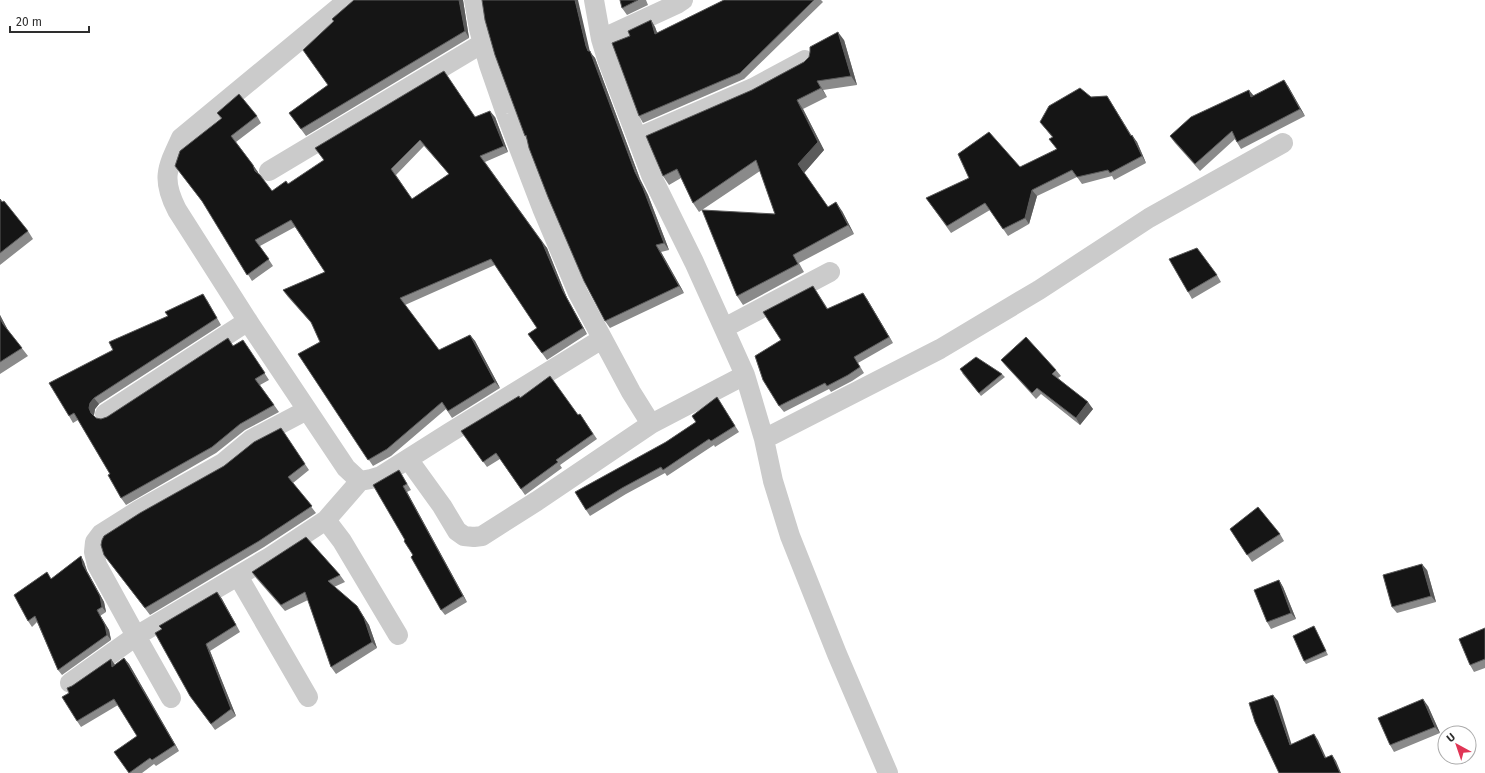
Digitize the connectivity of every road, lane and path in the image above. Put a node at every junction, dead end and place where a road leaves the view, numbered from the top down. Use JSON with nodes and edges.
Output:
{"nodes":[{"id":1,"x":348,"y":0,"type":"edge"},
{"id":2,"x":474,"y":0,"type":"edge"},
{"id":3,"x":594,"y":0,"type":"edge"},
{"id":4,"x":683,"y":0,"type":"edge"},
{"id":5,"x":601,"y":39,"type":"junction"},
{"id":6,"x":483,"y":43,"type":"junction"},
{"id":7,"x":805,"y":60,"type":"edge"},
{"id":8,"x":637,"y":138,"type":"junction"},
{"id":9,"x":1283,"y":143,"type":"dead end"},
{"id":10,"x":269,"y":171,"type":"dead end"},
{"id":11,"x":830,"y":272,"type":"dead end"},
{"id":12,"x":248,"y":321,"type":"junction"},
{"id":13,"x":724,"y":328,"type":"junction"},
{"id":14,"x":602,"y":339,"type":"junction"},
{"id":15,"x":745,"y":375,"type":"junction"},
{"id":16,"x":307,"y":410,"type":"junction"},
{"id":17,"x":105,"y":414,"type":"dead end"},
{"id":18,"x":651,"y":424,"type":"junction"},
{"id":19,"x":764,"y":439,"type":"junction"},
{"id":20,"x":408,"y":459,"type":"junction"},
{"id":21,"x":360,"y":481,"type":"junction"},
{"id":22,"x":326,"y":520,"type":"junction"},
{"id":23,"x":238,"y":576,"type":"junction"},
{"id":24,"x":398,"y":635,"type":"dead end"},
{"id":25,"x":136,"y":636,"type":"junction"},
{"id":26,"x":70,"y":683,"type":"dead end"},
{"id":27,"x":308,"y":697,"type":"dead end"},
{"id":28,"x":171,"y":698,"type":"dead end"},
{"id":29,"x":888,"y":773,"type":"edge"}],
"edges":[{"from":1,"to":12,"type":"street"},
{"from":2,"to":6,"type":"street"},
{"from":3,"to":5,"type":"street"},
{"from":4,"to":5,"type":"street"},
{"from":5,"to":8,"type":"street"},
{"from":6,"to":10,"type":"street"},
{"from":6,"to":14,"type":"street"},
{"from":7,"to":8,"type":"street"},
{"from":8,"to":13,"type":"street"},
{"from":9,"to":19,"type":"street"},
{"from":11,"to":13,"type":"street"},
{"from":12,"to":16,"type":"street"},
{"from":12,"to":17,"type":"street"},
{"from":13,"to":15,"type":"street"},
{"from":14,"to":18,"type":"street"},
{"from":14,"to":20,"type":"street"},
{"from":15,"to":18,"type":"street"},
{"from":15,"to":19,"type":"street"},
{"from":16,"to":21,"type":"street"},
{"from":16,"to":25,"type":"street"},
{"from":18,"to":20,"type":"street"},
{"from":19,"to":29,"type":"street"},
{"from":20,"to":21,"type":"street"},
{"from":21,"to":22,"type":"street"},
{"from":22,"to":23,"type":"street"},
{"from":22,"to":24,"type":"street"},
{"from":23,"to":25,"type":"street"},
{"from":23,"to":27,"type":"street"},
{"from":25,"to":26,"type":"street"},
{"from":25,"to":28,"type":"street"}]}
